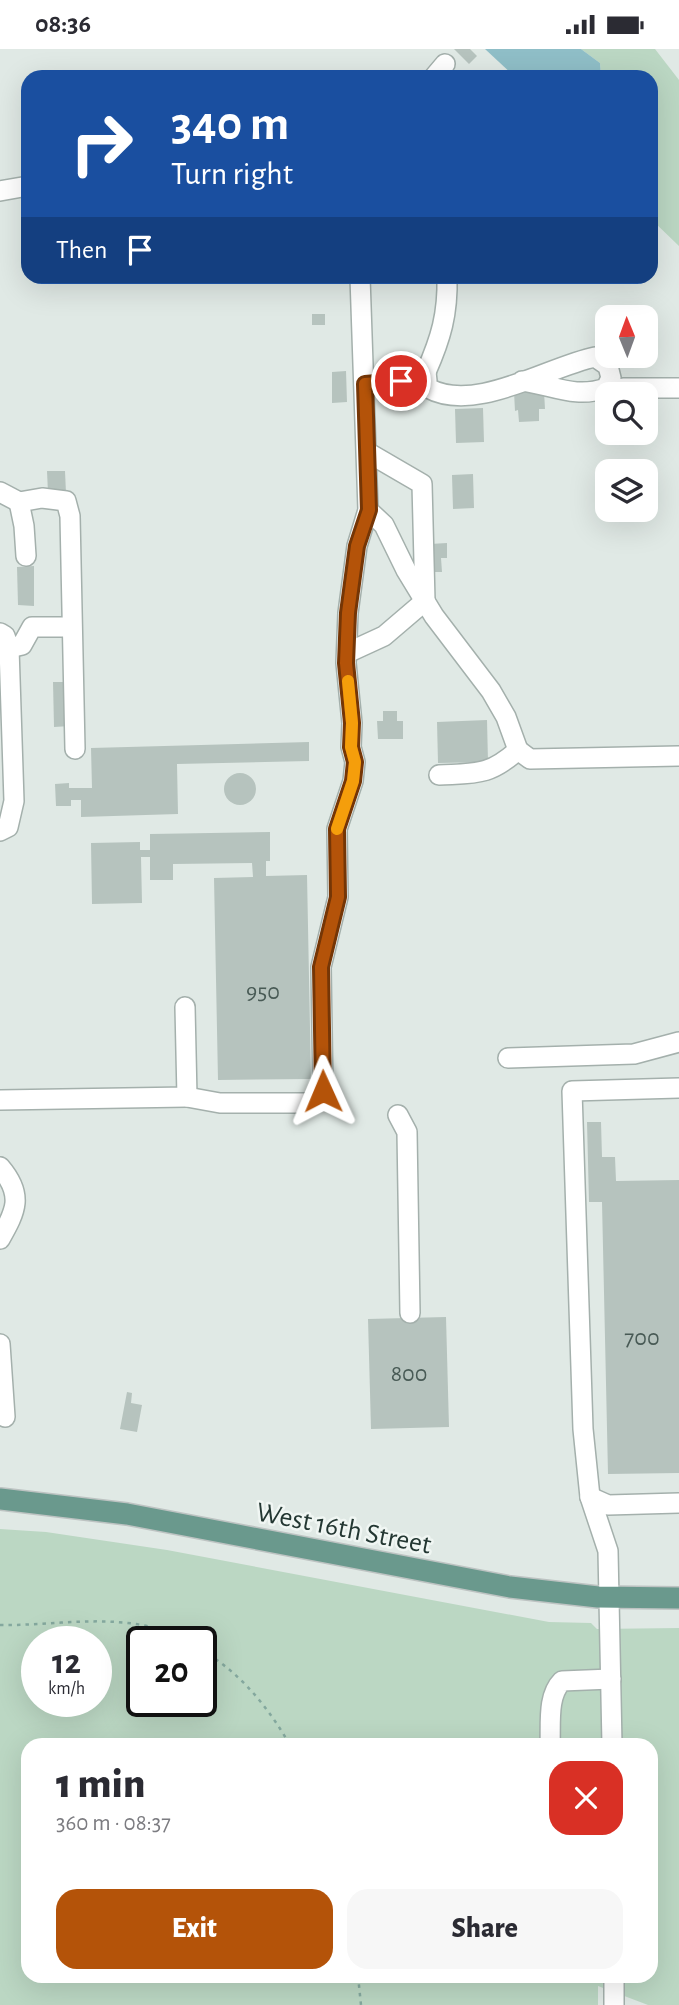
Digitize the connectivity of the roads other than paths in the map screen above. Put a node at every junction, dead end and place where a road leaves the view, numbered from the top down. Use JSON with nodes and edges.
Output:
{"nodes":[{"id":1,"x":21,"y":186,"type":"edge"},
{"id":2,"x":0,"y":191,"type":"edge"},
{"id":3,"x":360,"y":284,"type":"edge"},
{"id":4,"x":447,"y":284,"type":"edge"},
{"id":5,"x":425,"y":381,"type":"junction"},
{"id":6,"x":522,"y":381,"type":"junction"},
{"id":7,"x":612,"y":382,"type":"edge"},
{"id":8,"x":365,"y":384,"type":"junction"},
{"id":9,"x":658,"y":387,"type":"edge"},
{"id":10,"x":679,"y":388,"type":"edge"},
{"id":11,"x":595,"y":391,"type":"edge"},
{"id":12,"x":367,"y":452,"type":"junction"},
{"id":13,"x":0,"y":492,"type":"edge"},
{"id":14,"x":19,"y":502,"type":"junction"},
{"id":15,"x":369,"y":510,"type":"junction"},
{"id":16,"x":26,"y":556,"type":"dead end"},
{"id":17,"x":425,"y":601,"type":"junction"},
{"id":18,"x":71,"y":627,"type":"junction"},
{"id":19,"x":5,"y":641,"type":"edge"},
{"id":20,"x":347,"y":653,"type":"junction"},
{"id":21,"x":75,"y":750,"type":"dead end"},
{"id":22,"x":518,"y":750,"type":"junction"},
{"id":23,"x":679,"y":756,"type":"edge"},
{"id":24,"x":439,"y":775,"type":"dead end"},
{"id":25,"x":0,"y":831,"type":"edge"},
{"id":26,"x":185,"y":1007,"type":"dead end"},
{"id":27,"x":679,"y":1042,"type":"edge"},
{"id":28,"x":508,"y":1058,"type":"dead end"},
{"id":29,"x":679,"y":1088,"type":"edge"},
{"id":30,"x":187,"y":1097,"type":"junction"},
{"id":31,"x":0,"y":1100,"type":"edge"},
{"id":32,"x":398,"y":1115,"type":"dead end"},
{"id":33,"x":0,"y":1167,"type":"edge"},
{"id":34,"x":0,"y":1239,"type":"edge"},
{"id":35,"x":410,"y":1313,"type":"dead end"},
{"id":36,"x":0,"y":1344,"type":"edge"},
{"id":37,"x":5,"y":1417,"type":"dead end"},
{"id":38,"x":590,"y":1497,"type":"junction"},
{"id":39,"x":0,"y":1499,"type":"edge"},
{"id":40,"x":679,"y":1503,"type":"edge"},
{"id":41,"x":610,"y":1597,"type":"junction"},
{"id":42,"x":679,"y":1598,"type":"edge"},
{"id":43,"x":611,"y":1679,"type":"junction"},
{"id":44,"x":550,"y":1738,"type":"edge"},
{"id":45,"x":612,"y":1738,"type":"edge"},
{"id":46,"x":614,"y":1983,"type":"edge"},
{"id":47,"x":614,"y":2005,"type":"edge"}],
"edges":[{"from":1,"to":2,"type":"street"},
{"from":3,"to":8,"type":"street"},
{"from":4,"to":5,"type":"street"},
{"from":5,"to":6,"type":"street"},
{"from":5,"to":8,"type":"street"},
{"from":6,"to":7,"type":"street"},
{"from":6,"to":11,"type":"street"},
{"from":8,"to":12,"type":"street"},
{"from":9,"to":10,"type":"street"},
{"from":12,"to":15,"type":"street"},
{"from":12,"to":17,"type":"street"},
{"from":13,"to":14,"type":"street"},
{"from":14,"to":16,"type":"street"},
{"from":14,"to":18,"type":"street"},
{"from":15,"to":17,"type":"street"},
{"from":15,"to":20,"type":"street"},
{"from":17,"to":20,"type":"street"},
{"from":17,"to":22,"type":"street"},
{"from":18,"to":19,"type":"street"},
{"from":18,"to":21,"type":"street"},
{"from":19,"to":25,"type":"street"},
{"from":20,"to":30,"type":"street"},
{"from":22,"to":23,"type":"street"},
{"from":22,"to":24,"type":"street"},
{"from":26,"to":30,"type":"street"},
{"from":27,"to":28,"type":"street"},
{"from":29,"to":38,"type":"street"},
{"from":30,"to":31,"type":"street"},
{"from":32,"to":35,"type":"street"},
{"from":33,"to":34,"type":"street"},
{"from":36,"to":37,"type":"street"},
{"from":38,"to":40,"type":"street"},
{"from":38,"to":41,"type":"street"},
{"from":39,"to":41,"type":"main road","name":"West 16th Street"},
{"from":41,"to":42,"type":"main road","name":"West 16th Street"},
{"from":41,"to":43,"type":"street"},
{"from":43,"to":44,"type":"street"},
{"from":43,"to":45,"type":"street"},
{"from":46,"to":47,"type":"street"}]}
